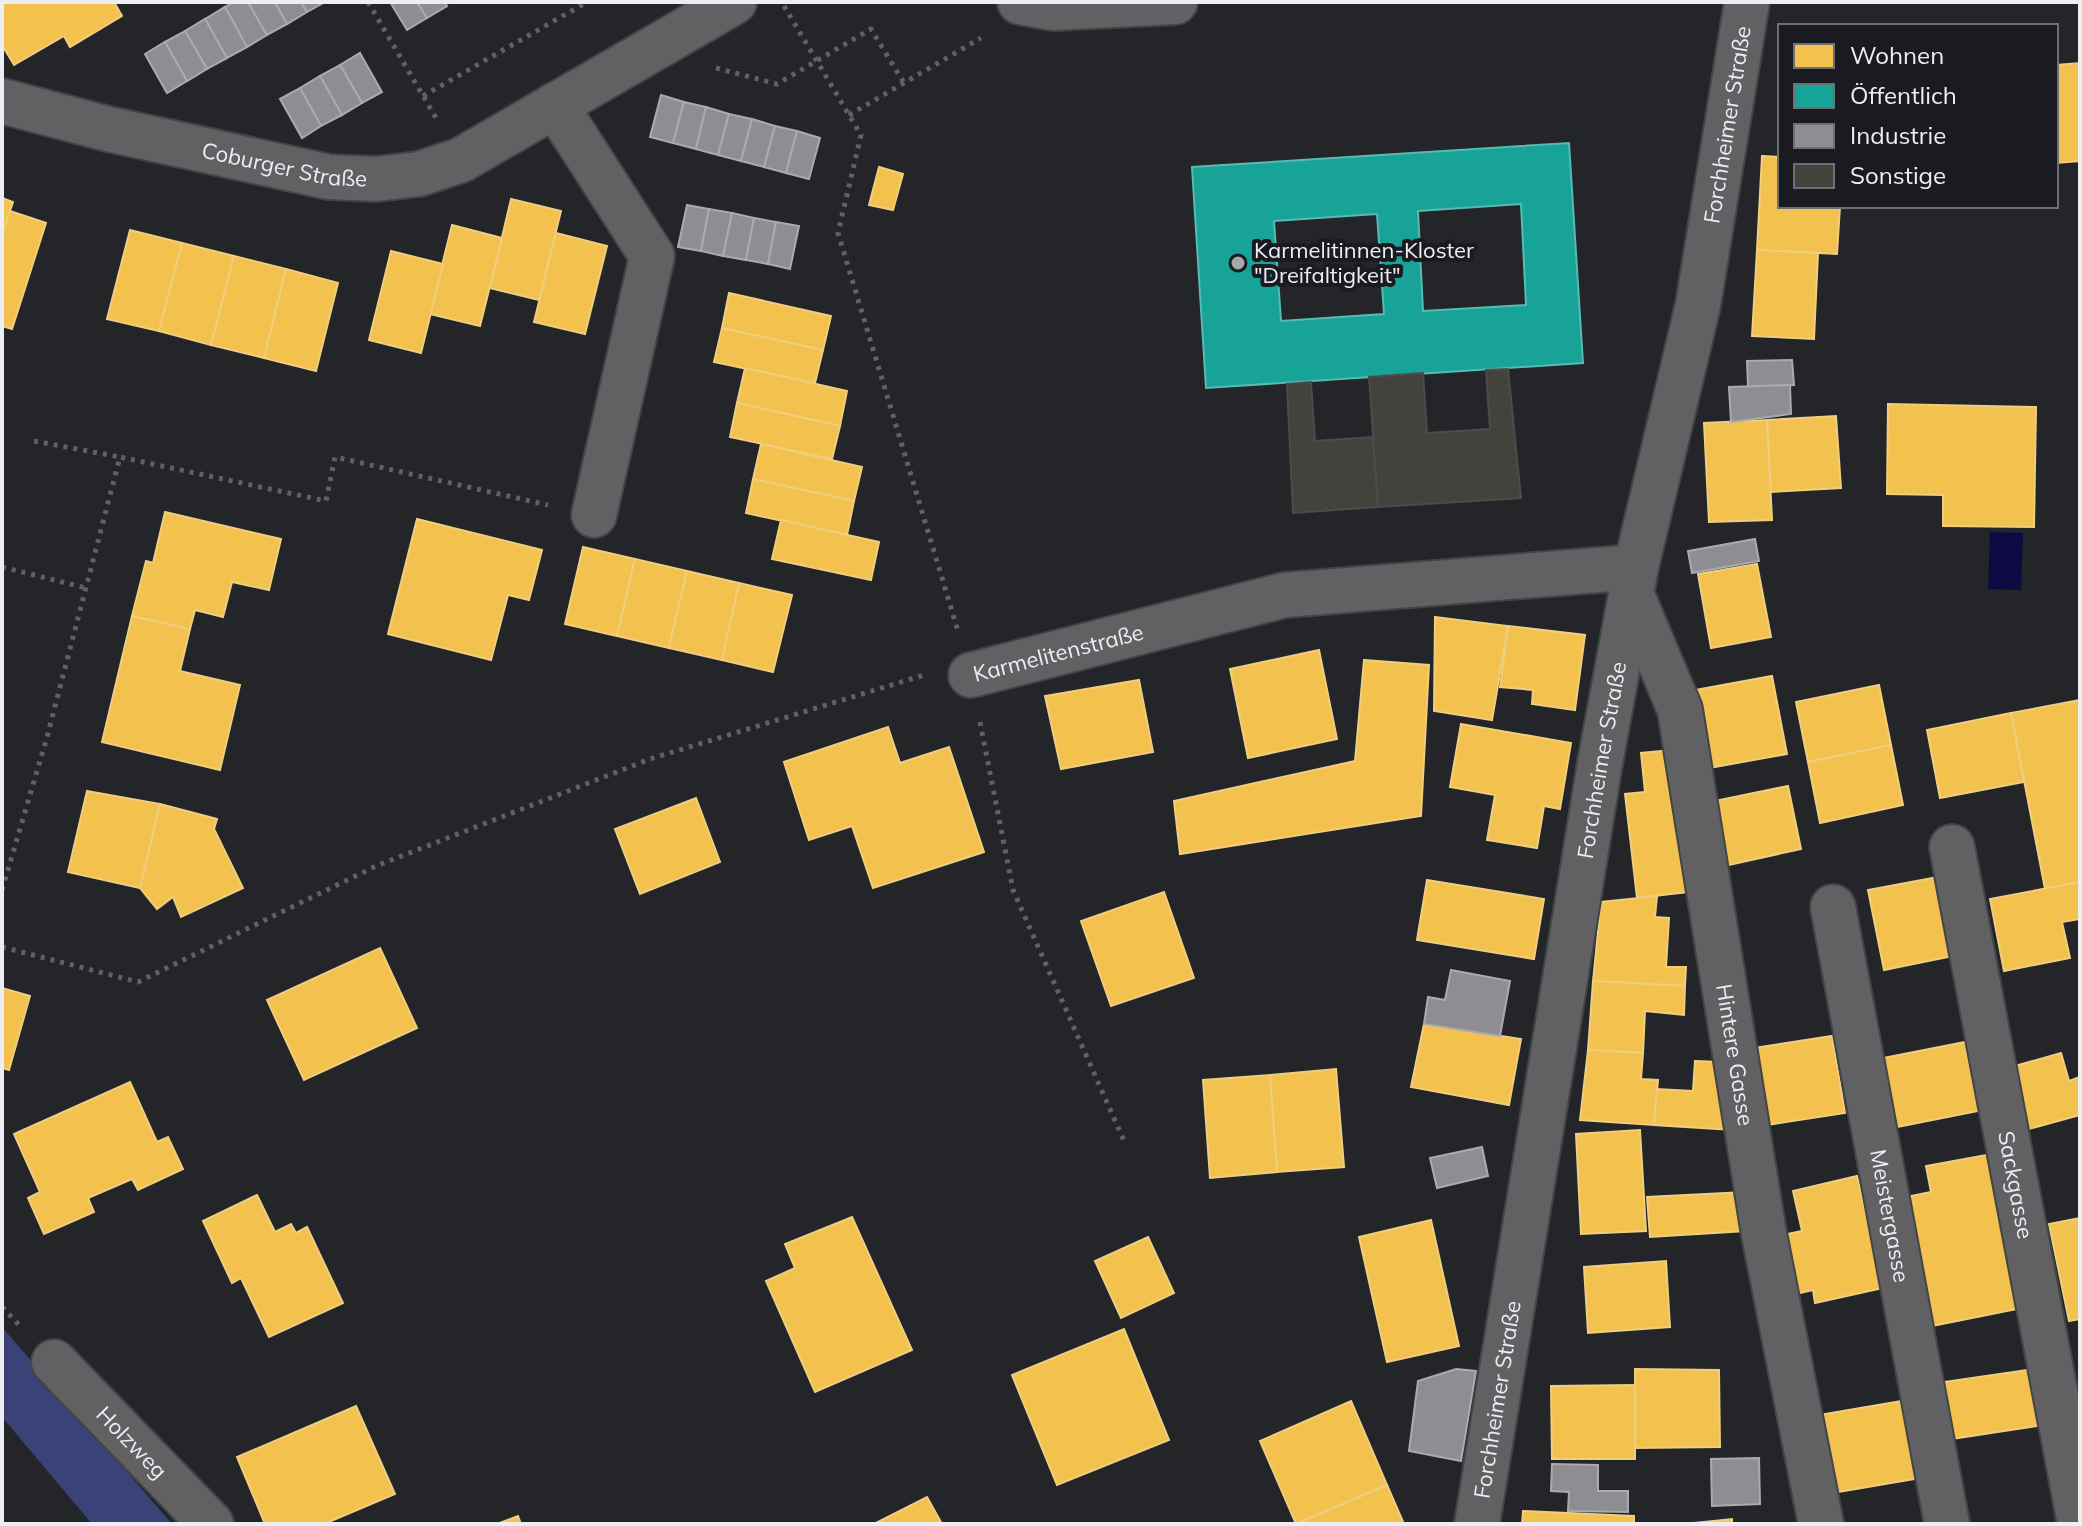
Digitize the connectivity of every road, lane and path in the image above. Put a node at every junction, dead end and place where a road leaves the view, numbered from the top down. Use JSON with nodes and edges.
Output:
{"nodes":[{"id":1,"x":368,"y":2,"type":"edge"},
{"id":2,"x":587,"y":2,"type":"edge"},
{"id":3,"x":734,"y":2,"type":"edge"},
{"id":4,"x":781,"y":2,"type":"edge"},
{"id":5,"x":1020,"y":2,"type":"edge"},
{"id":6,"x":1175,"y":2,"type":"edge"},
{"id":7,"x":1747,"y":2,"type":"edge"},
{"id":8,"x":679,"y":33,"type":"junction"},
{"id":9,"x":981,"y":38,"type":"dead end"},
{"id":10,"x":816,"y":60,"type":"junction"},
{"id":11,"x":904,"y":83,"type":"junction"},
{"id":12,"x":423,"y":96,"type":"junction"},
{"id":13,"x":2,"y":101,"type":"edge"},
{"id":14,"x":555,"y":105,"type":"junction"},
{"id":15,"x":849,"y":115,"type":"junction"},
{"id":16,"x":461,"y":160,"type":"junction"},
{"id":17,"x":34,"y":441,"type":"dead end"},
{"id":18,"x":120,"y":457,"type":"junction"},
{"id":19,"x":594,"y":515,"type":"joint"},
{"id":20,"x":2,"y":567,"type":"edge"},
{"id":21,"x":1633,"y":580,"type":"junction"},
{"id":22,"x":86,"y":588,"type":"junction"},
{"id":23,"x":969,"y":668,"type":"junction"},
{"id":24,"x":1952,"y":847,"type":"dead end"},
{"id":25,"x":2,"y":890,"type":"edge"},
{"id":26,"x":1833,"y":907,"type":"dead end"},
{"id":27,"x":2,"y":947,"type":"edge"},
{"id":28,"x":1125,"y":1143,"type":"dead end"},
{"id":29,"x":54,"y":1362,"type":"dead end"},
{"id":30,"x":211,"y":1524,"type":"edge"},
{"id":31,"x":1477,"y":1524,"type":"edge"},
{"id":32,"x":1821,"y":1524,"type":"edge"},
{"id":33,"x":1947,"y":1524,"type":"edge"},
{"id":34,"x":2080,"y":1524,"type":"edge"}],
"edges":[{"from":1,"to":12,"type":"path"},
{"from":2,"to":12,"type":"path"},
{"from":3,"to":8,"type":"street","name":"Coburger Straße"},
{"from":4,"to":10,"type":"path"},
{"from":5,"to":6,"type":"street"},
{"from":7,"to":21,"type":"street","name":"Forchheimer Straße"},
{"from":8,"to":10,"type":"path"},
{"from":8,"to":14,"type":"street","name":"Coburger Straße"},
{"from":9,"to":11,"type":"path"},
{"from":10,"to":11,"type":"path"},
{"from":10,"to":15,"type":"path"},
{"from":11,"to":15,"type":"path"},
{"from":12,"to":16,"type":"path"},
{"from":13,"to":16,"type":"street","name":"Coburger Straße"},
{"from":14,"to":16,"type":"street","name":"Coburger Straße"},
{"from":14,"to":19,"type":"street"},
{"from":15,"to":23,"type":"path"},
{"from":17,"to":18,"type":"path"},
{"from":18,"to":19,"type":"path"},
{"from":18,"to":22,"type":"path"},
{"from":20,"to":22,"type":"path"},
{"from":21,"to":23,"type":"street","name":"Karmelitenstraße"},
{"from":21,"to":31,"type":"street","name":"Forchheimer Straße"},
{"from":21,"to":32,"type":"street","name":"Hintere Gasse"},
{"from":22,"to":25,"type":"path"},
{"from":23,"to":27,"type":"path"},
{"from":23,"to":28,"type":"path","name":"Karmelitenstraße"},
{"from":24,"to":34,"type":"street","name":"Sackgasse"},
{"from":26,"to":33,"type":"street","name":"Meistergasse"},
{"from":29,"to":30,"type":"street","name":"Holzweg"}]}
